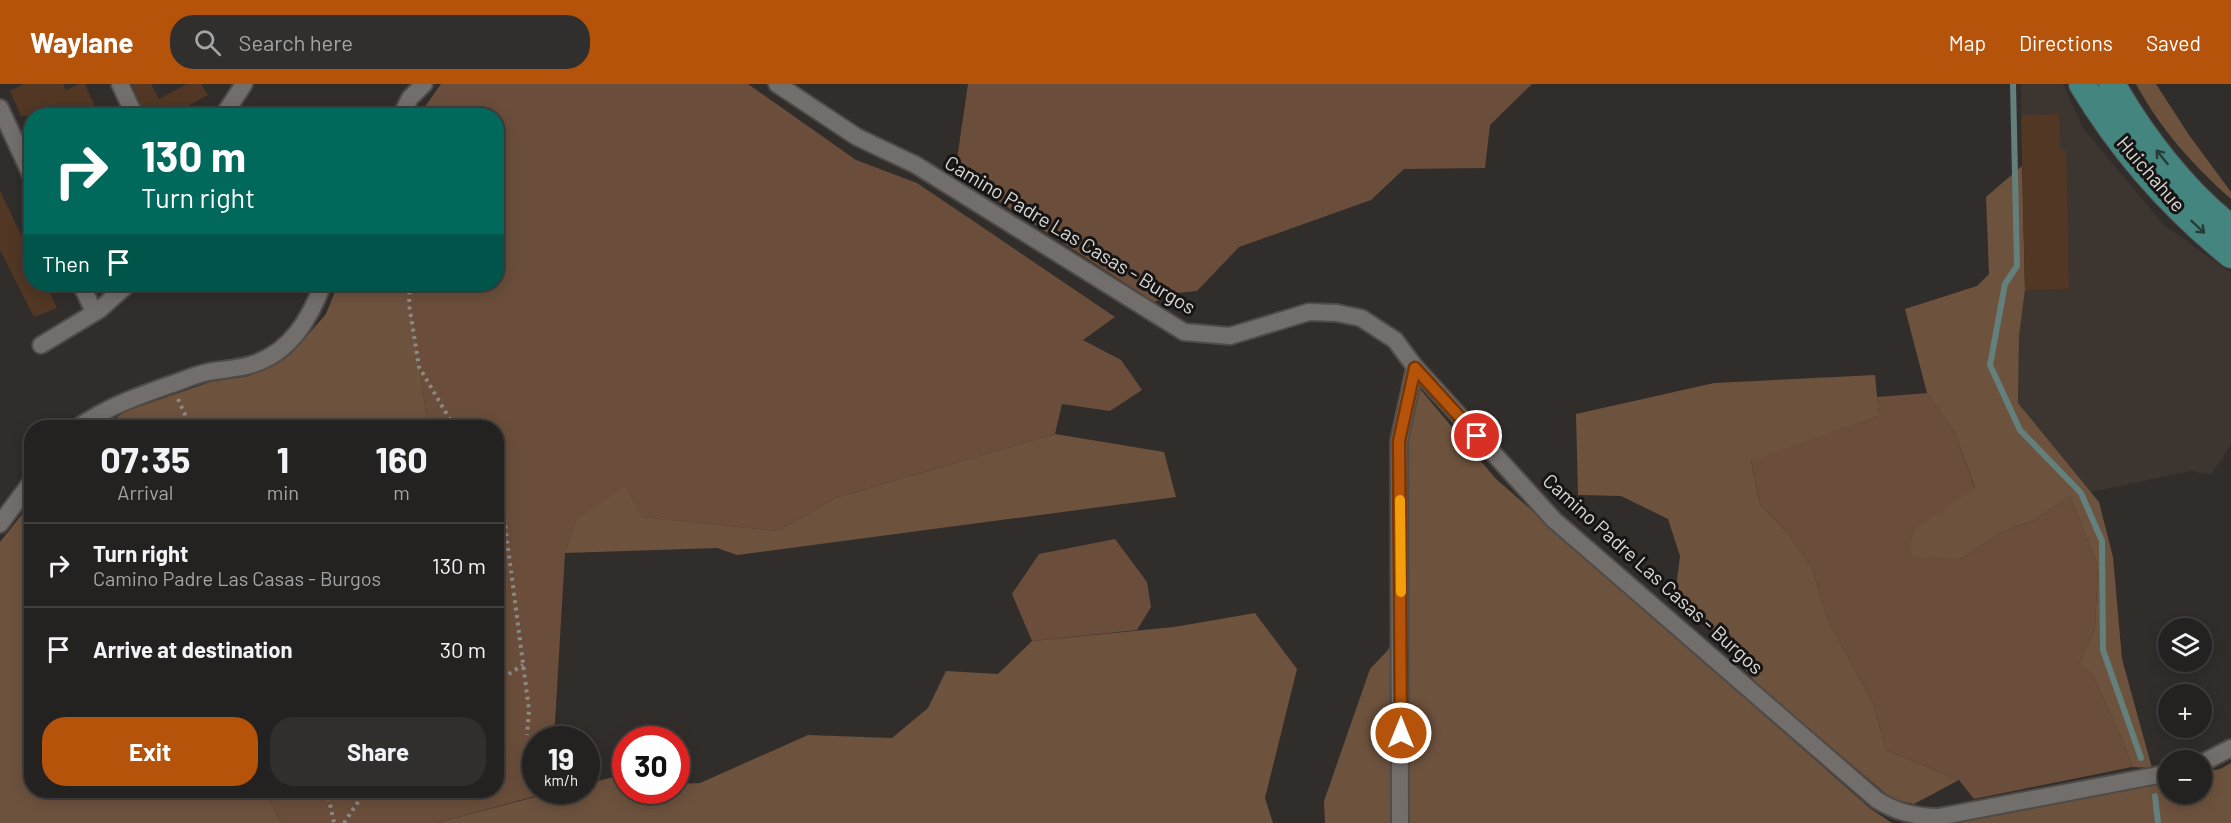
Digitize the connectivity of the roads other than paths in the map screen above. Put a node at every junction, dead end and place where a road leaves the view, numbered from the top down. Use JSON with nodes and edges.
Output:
{"nodes":[{"id":1,"x":120,"y":84,"type":"edge"},
{"id":2,"x":424,"y":84,"type":"edge"},
{"id":3,"x":777,"y":84,"type":"edge"},
{"id":4,"x":2082,"y":84,"type":"edge"},
{"id":5,"x":2112,"y":84,"type":"edge"},
{"id":6,"x":238,"y":87,"type":"edge"},
{"id":7,"x":0,"y":108,"type":"edge"},
{"id":8,"x":131,"y":108,"type":"edge"},
{"id":9,"x":227,"y":108,"type":"edge"},
{"id":10,"x":405,"y":108,"type":"edge"},
{"id":11,"x":24,"y":160,"type":"edge"},
{"id":12,"x":2231,"y":228,"type":"edge"},
{"id":13,"x":2231,"y":255,"type":"edge"},
{"id":14,"x":84,"y":291,"type":"edge"},
{"id":15,"x":120,"y":291,"type":"edge"},
{"id":16,"x":320,"y":291,"type":"edge"},
{"id":17,"x":94,"y":312,"type":"junction"},
{"id":18,"x":41,"y":345,"type":"dead end"},
{"id":19,"x":1415,"y":368,"type":"junction"},
{"id":20,"x":90,"y":420,"type":"edge"},
{"id":21,"x":24,"y":492,"type":"edge"},
{"id":22,"x":0,"y":524,"type":"edge"},
{"id":23,"x":2231,"y":748,"type":"edge"},
{"id":24,"x":2212,"y":758,"type":"edge"},
{"id":25,"x":2158,"y":775,"type":"edge"},
{"id":26,"x":1400,"y":823,"type":"edge"}],
"edges":[{"from":1,"to":8,"type":"street"},
{"from":2,"to":10,"type":"street"},
{"from":3,"to":19,"type":"street","name":"Camino Padre Las Casas - Burgos"},
{"from":4,"to":13,"type":"main road","name":"Huichahue","one_way":true},
{"from":12,"to":5,"type":"main road","name":"Huichahue","one_way":true},
{"from":6,"to":9,"type":"street"},
{"from":7,"to":11,"type":"street"},
{"from":14,"to":17,"type":"street"},
{"from":15,"to":17,"type":"street"},
{"from":16,"to":20,"type":"street"},
{"from":17,"to":18,"type":"street"},
{"from":19,"to":25,"type":"street","name":"Camino Padre Las Casas - Burgos"},
{"from":19,"to":26,"type":"street"},
{"from":21,"to":22,"type":"street"},
{"from":23,"to":24,"type":"street"}]}
